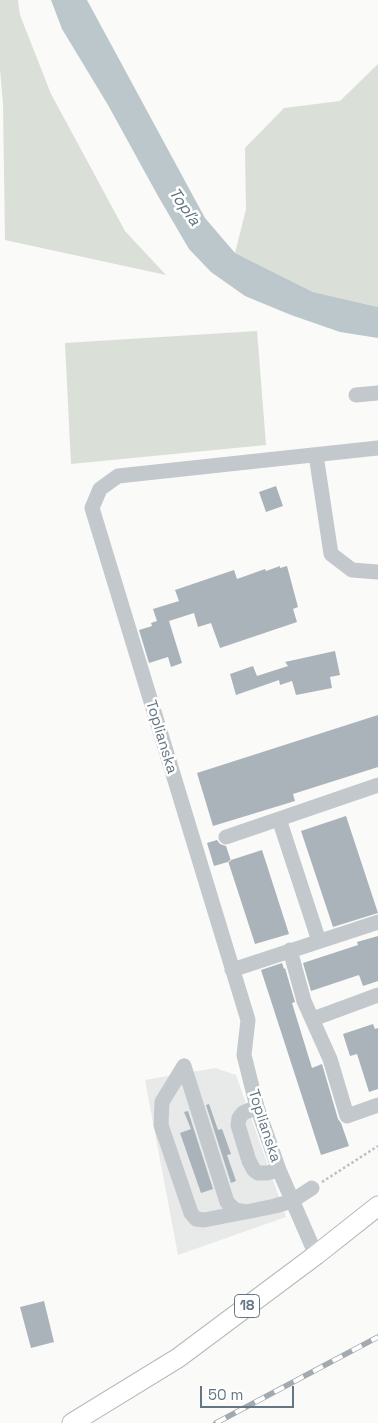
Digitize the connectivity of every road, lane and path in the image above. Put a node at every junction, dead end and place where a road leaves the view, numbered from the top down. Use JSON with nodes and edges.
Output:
{"nodes":[{"id":1,"x":378,"y":393,"type":"edge"},
{"id":2,"x":356,"y":395,"type":"dead end"},
{"id":3,"x":378,"y":448,"type":"edge"},
{"id":4,"x":316,"y":455,"type":"junction"},
{"id":5,"x":378,"y":572,"type":"edge"},
{"id":6,"x":378,"y":785,"type":"edge"},
{"id":7,"x":278,"y":819,"type":"junction"},
{"id":8,"x":226,"y":837,"type":"dead end"},
{"id":9,"x":378,"y":922,"type":"edge"},
{"id":10,"x":319,"y":941,"type":"junction"},
{"id":11,"x":290,"y":950,"type":"junction"},
{"id":12,"x":232,"y":970,"type":"junction"},
{"id":13,"x":378,"y":995,"type":"edge"},
{"id":14,"x":312,"y":1019,"type":"junction"},
{"id":15,"x":378,"y":1105,"type":"edge"},
{"id":16,"x":257,"y":1107,"type":"junction"},
{"id":17,"x":378,"y":1146,"type":"edge"},
{"id":18,"x":279,"y":1170,"type":"junction"},
{"id":19,"x":312,"y":1188,"type":"joint"},
{"id":20,"x":292,"y":1201,"type":"junction"},
{"id":21,"x":378,"y":1206,"type":"edge"},
{"id":22,"x":246,"y":1212,"type":"junction"},
{"id":23,"x":316,"y":1255,"type":"junction"},
{"id":24,"x":72,"y":1423,"type":"edge"}],
"edges":[{"from":1,"to":2,"type":"street"},
{"from":3,"to":4,"type":"street","name":"Toplianska"},
{"from":4,"to":5,"type":"street"},
{"from":4,"to":12,"type":"street","name":"Toplianska"},
{"from":6,"to":7,"type":"street"},
{"from":7,"to":8,"type":"street"},
{"from":7,"to":10,"type":"street"},
{"from":9,"to":10,"type":"street"},
{"from":10,"to":11,"type":"street"},
{"from":11,"to":12,"type":"street"},
{"from":11,"to":14,"type":"street"},
{"from":12,"to":16,"type":"street","name":"Toplianska"},
{"from":13,"to":14,"type":"street"},
{"from":14,"to":15,"type":"street"},
{"from":16,"to":18,"type":"street","name":"Toplianska"},
{"from":16,"to":18,"type":"street"},
{"from":17,"to":19,"type":"path"},
{"from":18,"to":20,"type":"street","name":"Toplianska"},
{"from":19,"to":20,"type":"street"},
{"from":20,"to":22,"type":"street"},
{"from":20,"to":23,"type":"street","name":"Toplianska"},
{"from":21,"to":23,"type":"main road","number":"18"},
{"from":22,"to":22,"type":"street"},
{"from":23,"to":24,"type":"main road","number":"18"}]}
